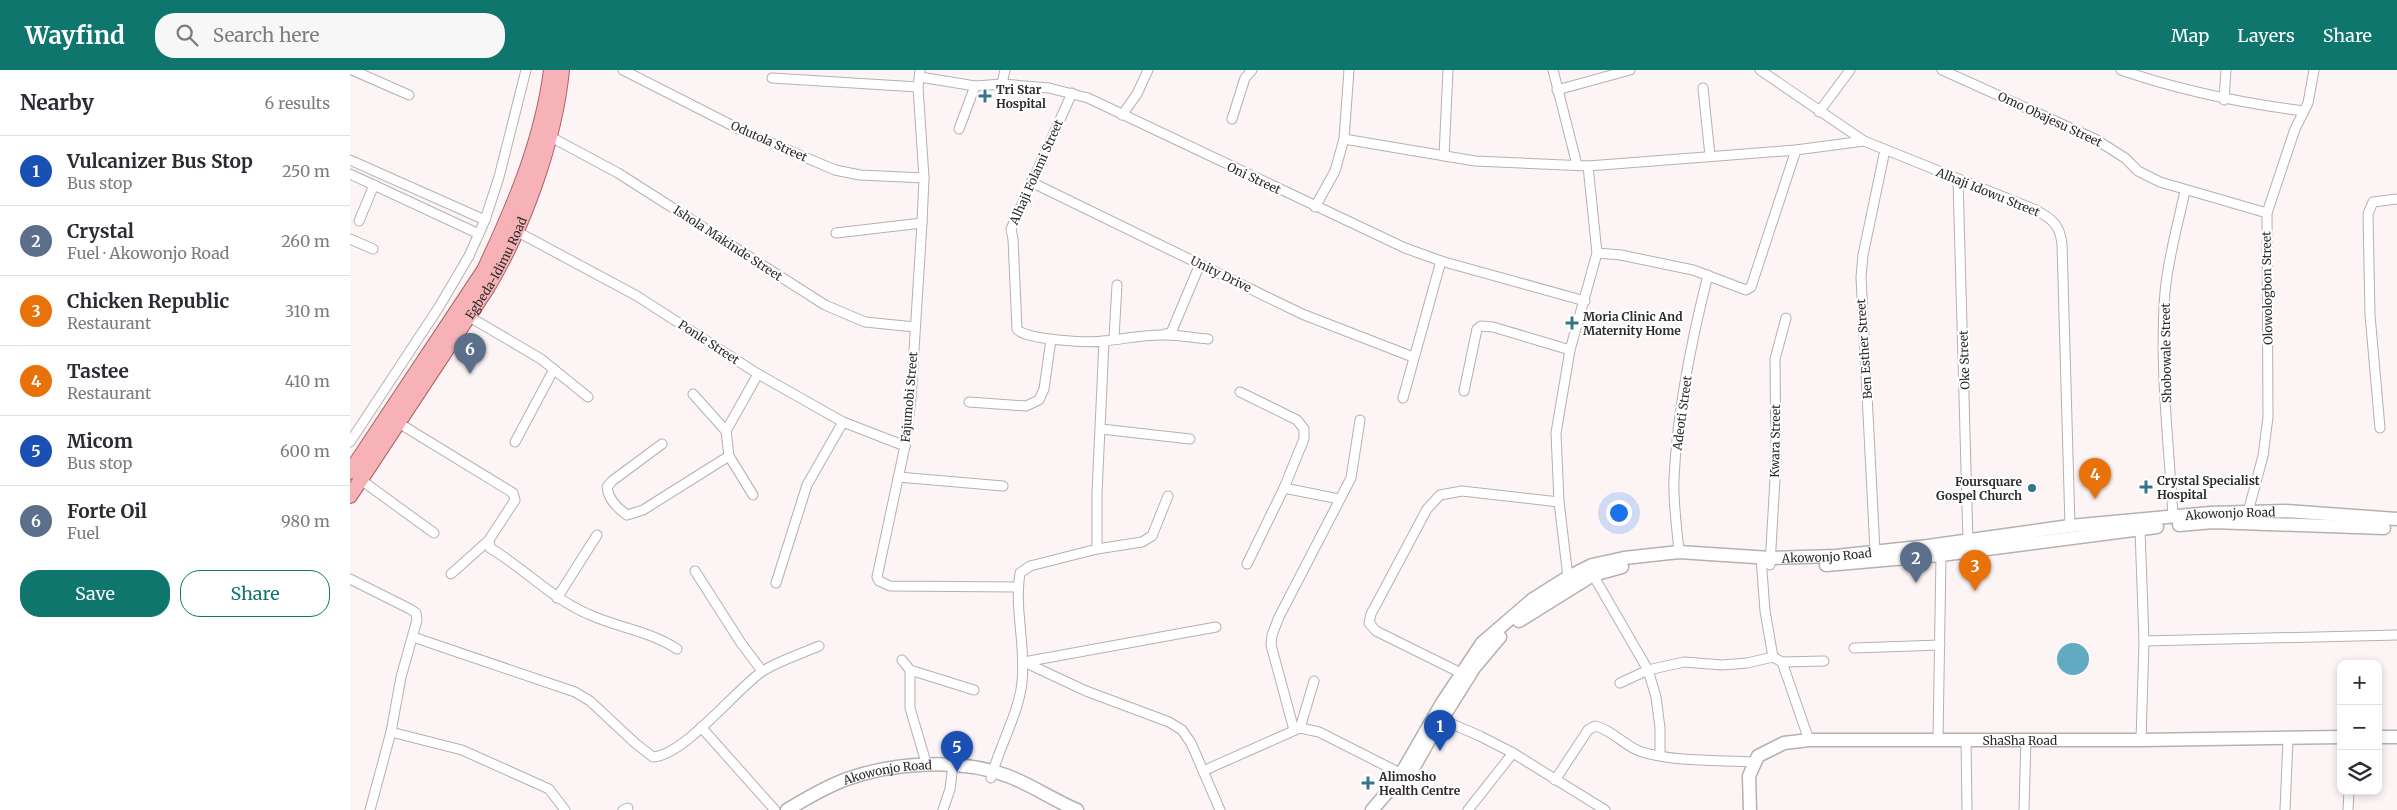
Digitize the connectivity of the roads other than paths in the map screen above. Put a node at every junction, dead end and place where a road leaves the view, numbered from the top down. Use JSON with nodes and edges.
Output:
{"nodes":[{"id":1,"x":352,"y":70,"type":"edge"},
{"id":2,"x":526,"y":70,"type":"edge"},
{"id":3,"x":551,"y":70,"type":"edge"},
{"id":4,"x":562,"y":70,"type":"edge"},
{"id":5,"x":623,"y":70,"type":"edge"},
{"id":6,"x":1005,"y":70,"type":"edge"},
{"id":7,"x":1148,"y":70,"type":"edge"},
{"id":8,"x":1252,"y":70,"type":"edge"},
{"id":9,"x":1349,"y":70,"type":"edge"},
{"id":10,"x":1448,"y":70,"type":"edge"},
{"id":11,"x":1553,"y":70,"type":"edge"},
{"id":12,"x":1630,"y":70,"type":"edge"},
{"id":13,"x":1760,"y":70,"type":"edge"},
{"id":14,"x":1850,"y":70,"type":"edge"},
{"id":15,"x":1942,"y":70,"type":"edge"},
{"id":16,"x":2120,"y":70,"type":"edge"},
{"id":17,"x":2226,"y":70,"type":"edge"},
{"id":18,"x":2314,"y":70,"type":"edge"},
{"id":19,"x":920,"y":73,"type":"edge"},
{"id":20,"x":772,"y":78,"type":"dead end"},
{"id":21,"x":1002,"y":84,"type":"junction"},
{"id":22,"x":975,"y":86,"type":"junction"},
{"id":23,"x":918,"y":87,"type":"junction"},
{"id":24,"x":1703,"y":88,"type":"dead end"},
{"id":25,"x":1557,"y":90,"type":"junction"},
{"id":26,"x":1072,"y":93,"type":"junction"},
{"id":27,"x":409,"y":95,"type":"dead end"},
{"id":28,"x":2224,"y":100,"type":"junction"},
{"id":29,"x":2304,"y":110,"type":"junction"},
{"id":30,"x":1819,"y":112,"type":"junction"},
{"id":31,"x":1122,"y":115,"type":"junction"},
{"id":32,"x":1232,"y":119,"type":"dead end"},
{"id":33,"x":959,"y":129,"type":"dead end"},
{"id":34,"x":548,"y":136,"type":"junction"},
{"id":35,"x":1344,"y":139,"type":"junction"},
{"id":36,"x":1864,"y":141,"type":"junction"},
{"id":37,"x":1796,"y":150,"type":"junction"},
{"id":38,"x":1885,"y":150,"type":"junction"},
{"id":39,"x":1444,"y":156,"type":"junction"},
{"id":40,"x":1710,"y":156,"type":"junction"},
{"id":41,"x":350,"y":160,"type":"edge"},
{"id":42,"x":1578,"y":165,"type":"junction"},
{"id":43,"x":1588,"y":166,"type":"junction"},
{"id":44,"x":350,"y":174,"type":"edge"},
{"id":45,"x":924,"y":178,"type":"junction"},
{"id":46,"x":1958,"y":180,"type":"junction"},
{"id":47,"x":1032,"y":182,"type":"junction"},
{"id":48,"x":374,"y":185,"type":"junction"},
{"id":49,"x":2185,"y":191,"type":"junction"},
{"id":50,"x":2397,"y":198,"type":"edge"},
{"id":51,"x":1315,"y":207,"type":"junction"},
{"id":52,"x":2267,"y":213,"type":"junction"},
{"id":53,"x":486,"y":220,"type":"junction"},
{"id":54,"x":359,"y":221,"type":"dead end"},
{"id":55,"x":922,"y":223,"type":"junction"},
{"id":56,"x":516,"y":231,"type":"junction"},
{"id":57,"x":836,"y":233,"type":"dead end"},
{"id":58,"x":479,"y":234,"type":"junction"},
{"id":59,"x":350,"y":239,"type":"edge"},
{"id":60,"x":373,"y":249,"type":"dead end"},
{"id":61,"x":1597,"y":253,"type":"junction"},
{"id":62,"x":1441,"y":260,"type":"junction"},
{"id":63,"x":1200,"y":264,"type":"junction"},
{"id":64,"x":1708,"y":275,"type":"junction"},
{"id":65,"x":1117,"y":285,"type":"dead end"},
{"id":66,"x":1585,"y":301,"type":"junction"},
{"id":67,"x":468,"y":316,"type":"junction"},
{"id":68,"x":1786,"y":318,"type":"dead end"},
{"id":69,"x":915,"y":327,"type":"junction"},
{"id":70,"x":1165,"y":334,"type":"junction"},
{"id":71,"x":1114,"y":338,"type":"junction"},
{"id":72,"x":1052,"y":339,"type":"junction"},
{"id":73,"x":1208,"y":339,"type":"dead end"},
{"id":74,"x":1104,"y":341,"type":"junction"},
{"id":75,"x":1570,"y":350,"type":"junction"},
{"id":76,"x":1413,"y":357,"type":"junction"},
{"id":77,"x":554,"y":369,"type":"junction"},
{"id":78,"x":758,"y":374,"type":"junction"},
{"id":79,"x":1464,"y":391,"type":"dead end"},
{"id":80,"x":1240,"y":392,"type":"dead end"},
{"id":81,"x":693,"y":394,"type":"dead end"},
{"id":82,"x":588,"y":397,"type":"dead end"},
{"id":83,"x":1403,"y":398,"type":"dead end"},
{"id":84,"x":969,"y":402,"type":"dead end"},
{"id":85,"x":373,"y":408,"type":"junction"},
{"id":86,"x":392,"y":420,"type":"junction"},
{"id":87,"x":1360,"y":420,"type":"dead end"},
{"id":88,"x":843,"y":422,"type":"junction"},
{"id":89,"x":2380,"y":428,"type":"dead end"},
{"id":90,"x":1101,"y":429,"type":"junction"},
{"id":91,"x":726,"y":431,"type":"junction"},
{"id":92,"x":1190,"y":438,"type":"dead end"},
{"id":93,"x":350,"y":442,"type":"edge"},
{"id":94,"x":515,"y":442,"type":"dead end"},
{"id":95,"x":662,"y":444,"type":"dead end"},
{"id":96,"x":905,"y":446,"type":"junction"},
{"id":97,"x":729,"y":456,"type":"junction"},
{"id":98,"x":356,"y":476,"type":"edge"},
{"id":99,"x":898,"y":477,"type":"junction"},
{"id":100,"x":1003,"y":486,"type":"dead end"},
{"id":101,"x":1284,"y":488,"type":"junction"},
{"id":102,"x":753,"y":495,"type":"dead end"},
{"id":103,"x":350,"y":496,"type":"edge"},
{"id":104,"x":1168,"y":496,"type":"dead end"},
{"id":105,"x":1339,"y":499,"type":"junction"},
{"id":106,"x":1559,"y":502,"type":"junction"},
{"id":107,"x":2256,"y":516,"type":"junction"},
{"id":108,"x":2173,"y":517,"type":"junction"},
{"id":109,"x":2397,"y":520,"type":"edge"},
{"id":110,"x":2070,"y":526,"type":"junction"},
{"id":111,"x":2397,"y":527,"type":"edge"},
{"id":112,"x":2140,"y":530,"type":"junction"},
{"id":113,"x":434,"y":532,"type":"dead end"},
{"id":114,"x":597,"y":535,"type":"dead end"},
{"id":115,"x":489,"y":540,"type":"junction"},
{"id":116,"x":1968,"y":541,"type":"junction"},
{"id":117,"x":1981,"y":544,"type":"junction"},
{"id":118,"x":1097,"y":549,"type":"junction"},
{"id":119,"x":1875,"y":551,"type":"junction"},
{"id":120,"x":1679,"y":552,"type":"junction"},
{"id":121,"x":1942,"y":555,"type":"junction"},
{"id":122,"x":1766,"y":561,"type":"junction"},
{"id":123,"x":1247,"y":564,"type":"dead end"},
{"id":124,"x":696,"y":571,"type":"dead end"},
{"id":125,"x":451,"y":574,"type":"dead end"},
{"id":126,"x":1593,"y":575,"type":"junction"},
{"id":127,"x":1568,"y":577,"type":"junction"},
{"id":128,"x":350,"y":580,"type":"edge"},
{"id":129,"x":776,"y":583,"type":"dead end"},
{"id":130,"x":1018,"y":587,"type":"junction"},
{"id":131,"x":557,"y":598,"type":"junction"},
{"id":132,"x":1216,"y":627,"type":"dead end"},
{"id":133,"x":2397,"y":635,"type":"edge"},
{"id":134,"x":413,"y":637,"type":"junction"},
{"id":135,"x":2144,"y":641,"type":"junction"},
{"id":136,"x":1940,"y":645,"type":"junction"},
{"id":137,"x":819,"y":646,"type":"dead end"},
{"id":138,"x":1854,"y":648,"type":"dead end"},
{"id":139,"x":677,"y":649,"type":"dead end"},
{"id":140,"x":1773,"y":657,"type":"junction"},
{"id":141,"x":902,"y":660,"type":"dead end"},
{"id":142,"x":1824,"y":661,"type":"dead end"},
{"id":143,"x":1024,"y":662,"type":"junction"},
{"id":144,"x":1782,"y":662,"type":"junction"},
{"id":145,"x":910,"y":670,"type":"junction"},
{"id":146,"x":1648,"y":670,"type":"junction"},
{"id":147,"x":762,"y":671,"type":"junction"},
{"id":148,"x":1461,"y":673,"type":"junction"},
{"id":149,"x":1314,"y":682,"type":"dead end"},
{"id":150,"x":1620,"y":683,"type":"dead end"},
{"id":151,"x":974,"y":690,"type":"dead end"},
{"id":152,"x":1439,"y":718,"type":"junction"},
{"id":153,"x":701,"y":727,"type":"junction"},
{"id":154,"x":1297,"y":729,"type":"junction"},
{"id":155,"x":391,"y":732,"type":"junction"},
{"id":156,"x":2337,"y":737,"type":"edge"},
{"id":157,"x":2382,"y":737,"type":"edge"},
{"id":158,"x":2397,"y":737,"type":"edge"},
{"id":159,"x":1966,"y":739,"type":"junction"},
{"id":160,"x":2026,"y":739,"type":"junction"},
{"id":161,"x":2288,"y":739,"type":"junction"},
{"id":162,"x":1809,"y":740,"type":"junction"},
{"id":163,"x":1938,"y":740,"type":"junction"},
{"id":164,"x":2141,"y":740,"type":"junction"},
{"id":165,"x":1513,"y":753,"type":"junction"},
{"id":166,"x":1660,"y":755,"type":"junction"},
{"id":167,"x":1754,"y":762,"type":"junction"},
{"id":168,"x":927,"y":766,"type":"junction"},
{"id":169,"x":953,"y":769,"type":"junction"},
{"id":170,"x":1203,"y":771,"type":"junction"},
{"id":171,"x":1402,"y":774,"type":"junction"},
{"id":172,"x":992,"y":775,"type":"junction"},
{"id":173,"x":1555,"y":780,"type":"junction"},
{"id":174,"x":2349,"y":795,"type":"edge"},
{"id":175,"x":370,"y":810,"type":"edge"},
{"id":176,"x":565,"y":810,"type":"edge"},
{"id":177,"x":775,"y":810,"type":"edge"},
{"id":178,"x":787,"y":810,"type":"edge"},
{"id":179,"x":800,"y":810,"type":"edge"},
{"id":180,"x":943,"y":810,"type":"edge"},
{"id":181,"x":1060,"y":810,"type":"edge"},
{"id":182,"x":1077,"y":810,"type":"edge"},
{"id":183,"x":1220,"y":810,"type":"edge"},
{"id":184,"x":1376,"y":810,"type":"edge"},
{"id":185,"x":1468,"y":810,"type":"edge"},
{"id":186,"x":1605,"y":810,"type":"edge"},
{"id":187,"x":1750,"y":810,"type":"edge"},
{"id":188,"x":1967,"y":810,"type":"edge"},
{"id":189,"x":2024,"y":810,"type":"edge"},
{"id":190,"x":2285,"y":810,"type":"edge"},
{"id":191,"x":2348,"y":810,"type":"edge"}],
"edges":[{"from":1,"to":27,"type":"street"},
{"from":2,"to":53,"type":"street"},
{"from":3,"to":86,"type":"main road","name":"Egbeda-Idimu Road"},
{"from":4,"to":34,"type":"main road","name":"Egbeda-Idimu Road"},
{"from":5,"to":45,"type":"street","name":"Odutola Street"},
{"from":6,"to":21,"type":"street"},
{"from":7,"to":31,"type":"street"},
{"from":8,"to":32,"type":"street"},
{"from":9,"to":35,"type":"street"},
{"from":10,"to":39,"type":"street"},
{"from":11,"to":25,"type":"street"},
{"from":12,"to":25,"type":"street"},
{"from":13,"to":30,"type":"street","name":"Alhaji Idowu Street"},
{"from":14,"to":30,"type":"street"},
{"from":15,"to":49,"type":"street","name":"Omo Obajesu Street"},
{"from":16,"to":28,"type":"street"},
{"from":17,"to":28,"type":"street"},
{"from":18,"to":29,"type":"street","name":"Olowologbon Street"},
{"from":19,"to":22,"type":"street","name":"Oni Street"},
{"from":19,"to":23,"type":"street","name":"Fajumobi Street"},
{"from":20,"to":23,"type":"street"},
{"from":21,"to":22,"type":"street","name":"Oni Street"},
{"from":21,"to":26,"type":"street","name":"Oni Street"},
{"from":22,"to":33,"type":"street"},
{"from":23,"to":45,"type":"street","name":"Fajumobi Street"},
{"from":24,"to":40,"type":"street"},
{"from":25,"to":42,"type":"street"},
{"from":26,"to":31,"type":"street","name":"Oni Street"},
{"from":26,"to":47,"type":"street","name":"Alhaji Folami Street"},
{"from":28,"to":29,"type":"street"},
{"from":29,"to":52,"type":"street","name":"Olowologbon Street"},
{"from":30,"to":36,"type":"street","name":"Alhaji Idowu Street"},
{"from":31,"to":51,"type":"street","name":"Oni Street"},
{"from":34,"to":56,"type":"main road","name":"Egbeda-Idimu Road"},
{"from":34,"to":69,"type":"street","name":"Ishola Makinde Street"},
{"from":35,"to":39,"type":"street"},
{"from":35,"to":51,"type":"street"},
{"from":36,"to":37,"type":"street"},
{"from":36,"to":38,"type":"street","name":"Alhaji Idowu Street"},
{"from":37,"to":40,"type":"street"},
{"from":37,"to":64,"type":"street"},
{"from":38,"to":46,"type":"street","name":"Alhaji Idowu Street"},
{"from":38,"to":119,"type":"street","name":"Ben Esther Street"},
{"from":39,"to":42,"type":"street"},
{"from":40,"to":43,"type":"street"},
{"from":41,"to":53,"type":"street"},
{"from":42,"to":43,"type":"street"},
{"from":43,"to":61,"type":"street"},
{"from":44,"to":48,"type":"street"},
{"from":45,"to":55,"type":"street","name":"Fajumobi Street"},
{"from":46,"to":110,"type":"street","name":"Alhaji Idowu Street"},
{"from":46,"to":116,"type":"street","name":"Oke Street"},
{"from":47,"to":63,"type":"street","name":"Unity Drive"},
{"from":47,"to":72,"type":"street","name":"Alhaji Folami Street"},
{"from":48,"to":54,"type":"street"},
{"from":48,"to":58,"type":"street"},
{"from":49,"to":52,"type":"street","name":"Omo Obajesu Street"},
{"from":49,"to":108,"type":"street","name":"Shobowale Street"},
{"from":50,"to":89,"type":"street"},
{"from":51,"to":62,"type":"street","name":"Oni Street"},
{"from":52,"to":107,"type":"street","name":"Olowologbon Street"},
{"from":53,"to":58,"type":"street"},
{"from":55,"to":57,"type":"street"},
{"from":55,"to":69,"type":"street","name":"Fajumobi Street"},
{"from":56,"to":67,"type":"main road","name":"Egbeda-Idimu Road"},
{"from":56,"to":78,"type":"street","name":"Ponle Street"},
{"from":58,"to":85,"type":"street"},
{"from":59,"to":60,"type":"street"},
{"from":61,"to":64,"type":"street"},
{"from":61,"to":66,"type":"street"},
{"from":62,"to":66,"type":"street","name":"Oni Street"},
{"from":62,"to":76,"type":"street"},
{"from":63,"to":70,"type":"street"},
{"from":63,"to":76,"type":"street","name":"Unity Drive"},
{"from":64,"to":120,"type":"street","name":"Adeoti Street"},
{"from":65,"to":71,"type":"street"},
{"from":66,"to":75,"type":"street"},
{"from":67,"to":77,"type":"street"},
{"from":67,"to":86,"type":"main road","name":"Egbeda-Idimu Road"},
{"from":68,"to":122,"type":"street","name":"Kwara Street"},
{"from":69,"to":96,"type":"street","name":"Fajumobi Street"},
{"from":70,"to":71,"type":"street","name":"Alhaji Folami Street"},
{"from":70,"to":73,"type":"street","name":"Alhaji Folami Street"},
{"from":71,"to":74,"type":"street","name":"Alhaji Folami Street"},
{"from":72,"to":74,"type":"street","name":"Alhaji Folami Street"},
{"from":72,"to":84,"type":"street"},
{"from":74,"to":90,"type":"street"},
{"from":75,"to":79,"type":"street"},
{"from":75,"to":106,"type":"street"},
{"from":76,"to":83,"type":"street"},
{"from":77,"to":82,"type":"street"},
{"from":77,"to":94,"type":"street"},
{"from":78,"to":88,"type":"street","name":"Ponle Street"},
{"from":78,"to":91,"type":"street"},
{"from":80,"to":101,"type":"street"},
{"from":81,"to":91,"type":"street"},
{"from":85,"to":86,"type":"street"},
{"from":85,"to":93,"type":"street"},
{"from":86,"to":98,"type":"main road","name":"Egbeda-Idimu Road"},
{"from":86,"to":115,"type":"street"},
{"from":87,"to":105,"type":"street"},
{"from":88,"to":96,"type":"street","name":"Ponle Street"},
{"from":88,"to":129,"type":"street"},
{"from":90,"to":92,"type":"street"},
{"from":90,"to":118,"type":"street"},
{"from":91,"to":97,"type":"street"},
{"from":95,"to":97,"type":"street"},
{"from":96,"to":99,"type":"street","name":"Fajumobi Street"},
{"from":97,"to":102,"type":"street"},
{"from":98,"to":103,"type":"main road","name":"Egbeda-Idimu Road"},
{"from":98,"to":113,"type":"street"},
{"from":99,"to":100,"type":"street"},
{"from":99,"to":130,"type":"street","name":"Fajumobi Street"},
{"from":101,"to":105,"type":"street"},
{"from":101,"to":123,"type":"street"},
{"from":104,"to":118,"type":"street"},
{"from":105,"to":154,"type":"street"},
{"from":106,"to":127,"type":"street"},
{"from":106,"to":148,"type":"street"},
{"from":107,"to":108,"type":"main road","name":"Akowonjo Road"},
{"from":107,"to":109,"type":"main road","name":"Akowonjo Road"},
{"from":107,"to":111,"type":"main road","name":"Akowonjo Road"},
{"from":107,"to":112,"type":"main road","name":"Akowonjo Road"},
{"from":108,"to":110,"type":"main road","name":"Akowonjo Road"},
{"from":110,"to":117,"type":"main road","name":"Akowonjo Road"},
{"from":112,"to":117,"type":"main road","name":"Akowonjo Road"},
{"from":112,"to":135,"type":"street"},
{"from":114,"to":131,"type":"street"},
{"from":115,"to":125,"type":"street"},
{"from":115,"to":131,"type":"street"},
{"from":116,"to":117,"type":"main road","name":"Akowonjo Road"},
{"from":116,"to":119,"type":"main road","name":"Akowonjo Road"},
{"from":117,"to":121,"type":"main road","name":"Akowonjo Road"},
{"from":118,"to":130,"type":"street"},
{"from":119,"to":122,"type":"main road","name":"Akowonjo Road"},
{"from":120,"to":122,"type":"main road","name":"Akowonjo Road"},
{"from":120,"to":127,"type":"main road","name":"Akowonjo Road"},
{"from":121,"to":122,"type":"main road","name":"Akowonjo Road"},
{"from":121,"to":136,"type":"street"},
{"from":122,"to":126,"type":"main road","name":"Akowonjo Road"},
{"from":122,"to":140,"type":"street","name":"Kwara Street"},
{"from":124,"to":147,"type":"street"},
{"from":126,"to":146,"type":"street"},
{"from":126,"to":152,"type":"main road","name":"Akowonjo Road"},
{"from":127,"to":148,"type":"main road","name":"Akowonjo Road"},
{"from":128,"to":134,"type":"street"},
{"from":130,"to":143,"type":"street"},
{"from":131,"to":139,"type":"street"},
{"from":132,"to":143,"type":"street"},
{"from":133,"to":135,"type":"street"},
{"from":134,"to":153,"type":"street"},
{"from":134,"to":155,"type":"street"},
{"from":135,"to":164,"type":"street"},
{"from":136,"to":138,"type":"street"},
{"from":136,"to":163,"type":"street"},
{"from":137,"to":147,"type":"street"},
{"from":140,"to":144,"type":"street"},
{"from":140,"to":146,"type":"street"},
{"from":141,"to":145,"type":"street"},
{"from":142,"to":144,"type":"street"},
{"from":143,"to":170,"type":"street"},
{"from":143,"to":172,"type":"street"},
{"from":144,"to":162,"type":"street"},
{"from":145,"to":151,"type":"street"},
{"from":145,"to":168,"type":"street"},
{"from":146,"to":150,"type":"street"},
{"from":146,"to":166,"type":"street"},
{"from":147,"to":153,"type":"street"},
{"from":148,"to":152,"type":"main road","name":"Akowonjo Road"},
{"from":149,"to":154,"type":"street"},
{"from":152,"to":165,"type":"street"},
{"from":152,"to":171,"type":"main road","name":"Akowonjo Road"},
{"from":152,"to":184,"type":"main road","name":"Akowonjo Road"},
{"from":153,"to":177,"type":"street"},
{"from":154,"to":170,"type":"street"},
{"from":154,"to":171,"type":"street"},
{"from":155,"to":175,"type":"street"},
{"from":155,"to":176,"type":"street"},
{"from":156,"to":161,"type":"main road","name":"ShaSha Road"},
{"from":157,"to":158,"type":"main road"},
{"from":159,"to":160,"type":"main road","name":"ShaSha Road"},
{"from":159,"to":163,"type":"main road","name":"ShaSha Road"},
{"from":159,"to":188,"type":"street"},
{"from":160,"to":164,"type":"main road","name":"ShaSha Road"},
{"from":160,"to":189,"type":"street"},
{"from":161,"to":164,"type":"main road","name":"ShaSha Road"},
{"from":161,"to":190,"type":"street"},
{"from":162,"to":163,"type":"main road","name":"ShaSha Road"},
{"from":162,"to":167,"type":"main road","name":"ShaSha Road"},
{"from":165,"to":173,"type":"street"},
{"from":165,"to":185,"type":"street"},
{"from":166,"to":167,"type":"street"},
{"from":166,"to":173,"type":"street"},
{"from":167,"to":187,"type":"main road"},
{"from":168,"to":169,"type":"main road","name":"Akowonjo Road"},
{"from":168,"to":178,"type":"main road","name":"Akowonjo Road"},
{"from":169,"to":172,"type":"main road","name":"Akowonjo Road"},
{"from":169,"to":179,"type":"main road","name":"Akowonjo Road"},
{"from":169,"to":180,"type":"street"},
{"from":170,"to":183,"type":"street"},
{"from":171,"to":184,"type":"main road","name":"Akowonjo Road"},
{"from":172,"to":181,"type":"main road","name":"Akowonjo Road"},
{"from":172,"to":182,"type":"main road","name":"Akowonjo Road"},
{"from":173,"to":186,"type":"street"},
{"from":174,"to":191,"type":"street"}]}
